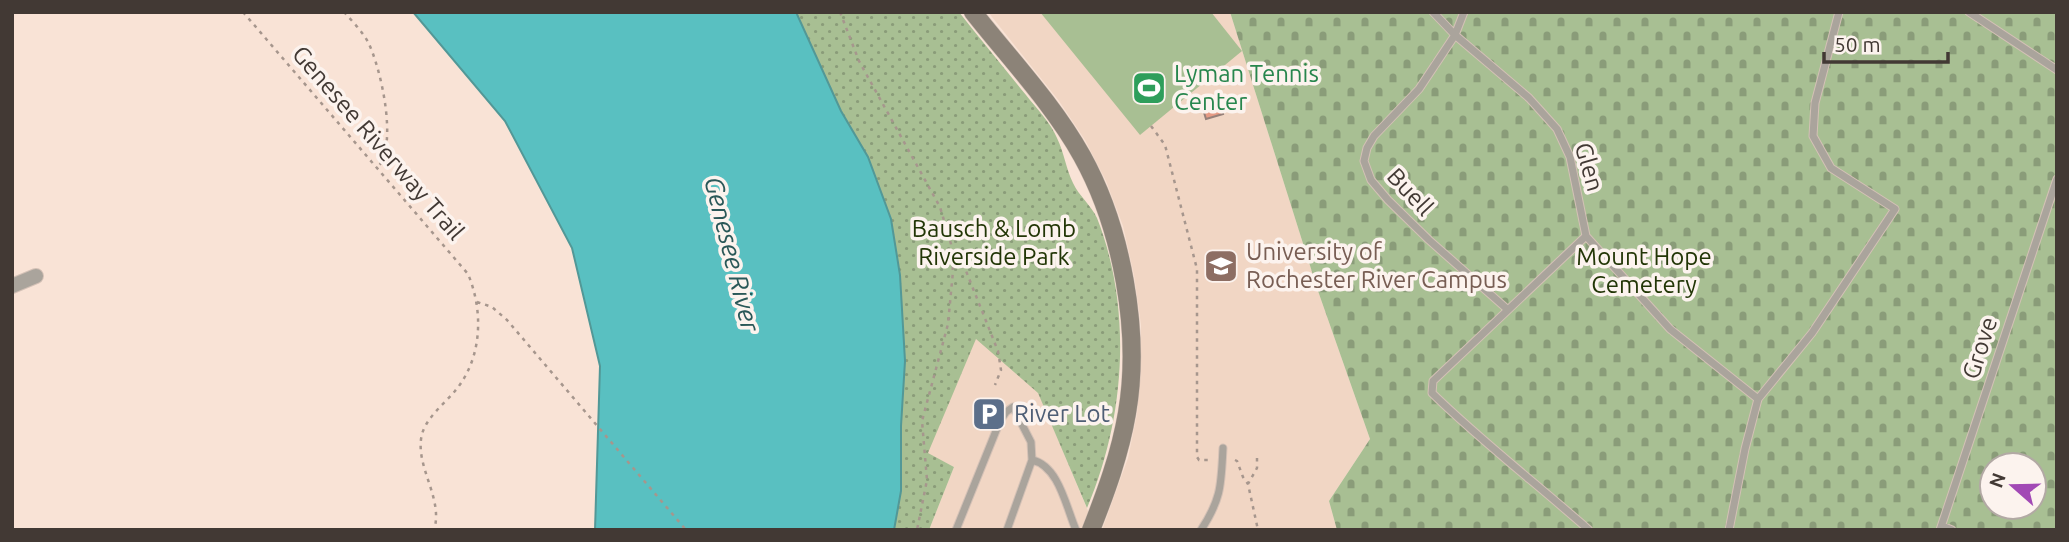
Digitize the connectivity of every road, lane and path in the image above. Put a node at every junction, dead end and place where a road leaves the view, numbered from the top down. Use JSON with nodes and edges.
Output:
{"nodes":[{"id":1,"x":243,"y":12,"type":"edge"},
{"id":2,"x":344,"y":12,"type":"edge"},
{"id":3,"x":840,"y":12,"type":"edge"},
{"id":4,"x":973,"y":12,"type":"edge"},
{"id":5,"x":1433,"y":12,"type":"edge"},
{"id":6,"x":1464,"y":12,"type":"edge"},
{"id":7,"x":1839,"y":12,"type":"edge"},
{"id":8,"x":1969,"y":12,"type":"edge"},
{"id":9,"x":1455,"y":35,"type":"junction"},
{"id":10,"x":2057,"y":70,"type":"edge"},
{"id":11,"x":1150,"y":126,"type":"dead end"},
{"id":12,"x":377,"y":168,"type":"junction"},
{"id":13,"x":2057,"y":179,"type":"edge"},
{"id":14,"x":1586,"y":236,"type":"junction"},
{"id":15,"x":953,"y":263,"type":"junction"},
{"id":16,"x":36,"y":276,"type":"dead end"},
{"id":17,"x":12,"y":286,"type":"edge"},
{"id":18,"x":477,"y":302,"type":"junction"},
{"id":19,"x":1507,"y":309,"type":"junction"},
{"id":20,"x":995,"y":385,"type":"dead end"},
{"id":21,"x":1758,"y":399,"type":"junction"},
{"id":22,"x":1223,"y":448,"type":"dead end"},
{"id":23,"x":1257,"y":458,"type":"dead end"},
{"id":24,"x":1032,"y":460,"type":"junction"},
{"id":25,"x":1223,"y":460,"type":"junction"},
{"id":26,"x":1248,"y":484,"type":"junction"},
{"id":27,"x":1090,"y":527,"type":"edge"},
{"id":28,"x":1941,"y":528,"type":"edge"},
{"id":29,"x":434,"y":530,"type":"edge"},
{"id":30,"x":686,"y":530,"type":"edge"},
{"id":31,"x":917,"y":530,"type":"edge"},
{"id":32,"x":956,"y":530,"type":"edge"},
{"id":33,"x":1007,"y":530,"type":"edge"},
{"id":34,"x":1201,"y":530,"type":"edge"},
{"id":35,"x":1258,"y":530,"type":"edge"},
{"id":36,"x":1589,"y":530,"type":"edge"},
{"id":37,"x":1729,"y":530,"type":"edge"},
{"id":38,"x":1952,"y":530,"type":"edge"}],
"edges":[{"from":1,"to":12,"type":"path","name":"Genesee Riverway Trail"},
{"from":2,"to":12,"type":"path"},
{"from":3,"to":15,"type":"path"},
{"from":4,"to":27,"type":"street"},
{"from":5,"to":9,"type":"lane","name":"Glen"},
{"from":6,"to":9,"type":"lane","name":"Buell"},
{"from":7,"to":21,"type":"lane"},
{"from":8,"to":10,"type":"lane"},
{"from":9,"to":14,"type":"lane","name":"Glen"},
{"from":9,"to":19,"type":"lane","name":"Buell"},
{"from":11,"to":25,"type":"path"},
{"from":12,"to":18,"type":"path","name":"Genesee Riverway Trail"},
{"from":13,"to":28,"type":"lane","name":"Grove"},
{"from":14,"to":19,"type":"lane"},
{"from":14,"to":21,"type":"lane"},
{"from":15,"to":20,"type":"path"},
{"from":15,"to":31,"type":"path"},
{"from":16,"to":17,"type":"street"},
{"from":18,"to":29,"type":"path","name":"Genesee Riverway Trail"},
{"from":18,"to":30,"type":"path"},
{"from":19,"to":36,"type":"lane"},
{"from":21,"to":37,"type":"lane"},
{"from":22,"to":25,"type":"lane"},
{"from":23,"to":26,"type":"path"},
{"from":24,"to":27,"type":"lane"},
{"from":24,"to":32,"type":"lane"},
{"from":24,"to":33,"type":"lane"},
{"from":25,"to":26,"type":"path"},
{"from":25,"to":34,"type":"lane"},
{"from":26,"to":35,"type":"path"},
{"from":28,"to":38,"type":"lane"}]}
